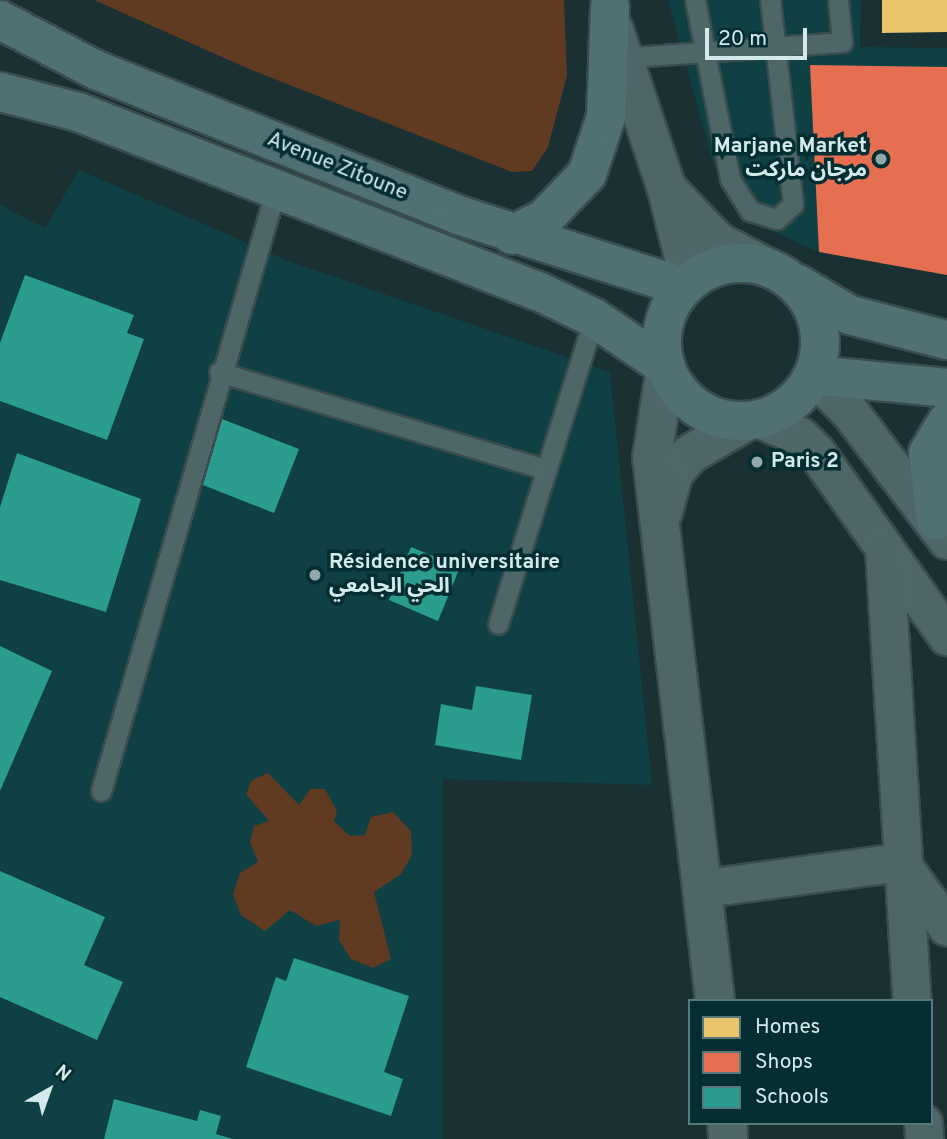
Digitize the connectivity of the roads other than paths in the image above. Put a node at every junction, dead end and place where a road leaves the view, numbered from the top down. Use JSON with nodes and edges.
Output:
{"nodes":[{"id":1,"x":695,"y":0,"type":"edge"},
{"id":2,"x":771,"y":0,"type":"edge"},
{"id":3,"x":838,"y":0,"type":"edge"},
{"id":4,"x":610,"y":3,"type":"edge"},
{"id":5,"x":0,"y":20,"type":"edge"},
{"id":6,"x":776,"y":44,"type":"junction"},
{"id":7,"x":700,"y":47,"type":"junction"},
{"id":8,"x":619,"y":58,"type":"junction"},
{"id":9,"x":0,"y":92,"type":"edge"},
{"id":10,"x":667,"y":188,"type":"junction"},
{"id":11,"x":276,"y":189,"type":"junction"},
{"id":12,"x":512,"y":235,"type":"junction"},
{"id":13,"x":776,"y":273,"type":"junction"},
{"id":14,"x":687,"y":284,"type":"junction"},
{"id":15,"x":594,"y":318,"type":"junction"},
{"id":16,"x":947,"y":340,"type":"edge"},
{"id":17,"x":666,"y":367,"type":"junction"},
{"id":18,"x":219,"y":372,"type":"junction"},
{"id":19,"x":813,"y":375,"type":"junction"},
{"id":20,"x":947,"y":388,"type":"edge"},
{"id":21,"x":753,"y":420,"type":"junction"},
{"id":22,"x":947,"y":421,"type":"edge"},
{"id":23,"x":547,"y":470,"type":"junction"},
{"id":24,"x":661,"y":517,"type":"junction"},
{"id":25,"x":942,"y":530,"type":"edge"},
{"id":26,"x":884,"y":549,"type":"junction"},
{"id":27,"x":498,"y":624,"type":"dead end"},
{"id":28,"x":947,"y":636,"type":"edge"},
{"id":29,"x":100,"y":791,"type":"dead end"},
{"id":30,"x":900,"y":862,"type":"junction"},
{"id":31,"x":705,"y":888,"type":"junction"},
{"id":32,"x":947,"y":927,"type":"edge"},
{"id":33,"x":715,"y":999,"type":"edge"},
{"id":34,"x":912,"y":999,"type":"edge"}],
"edges":[{"from":1,"to":7,"type":"lane"},
{"from":2,"to":6,"type":"lane"},
{"from":3,"to":6,"type":"lane"},
{"from":4,"to":8,"type":"street"},
{"from":4,"to":12,"type":"main road"},
{"from":5,"to":12,"type":"main road","name":"Avenue Zitoune"},
{"from":6,"to":7,"type":"lane"},
{"from":6,"to":7,"type":"lane"},
{"from":7,"to":8,"type":"lane"},
{"from":8,"to":10,"type":"street"},
{"from":9,"to":11,"type":"main road","name":"Avenue Zitoune"},
{"from":10,"to":13,"type":"street"},
{"from":10,"to":14,"type":"street"},
{"from":11,"to":15,"type":"main road","name":"Avenue Zitoune"},
{"from":11,"to":18,"type":"lane"},
{"from":12,"to":14,"type":"main road","name":"Avenue Zitoune"},
{"from":13,"to":14,"type":"main road"},
{"from":13,"to":16,"type":"main road"},
{"from":13,"to":19,"type":"main road"},
{"from":14,"to":17,"type":"main road"},
{"from":15,"to":17,"type":"main road","name":"Avenue Zitoune"},
{"from":15,"to":23,"type":"lane"},
{"from":17,"to":21,"type":"main road"},
{"from":17,"to":24,"type":"street"},
{"from":18,"to":23,"type":"lane"},
{"from":18,"to":29,"type":"lane"},
{"from":19,"to":20,"type":"main road"},
{"from":19,"to":21,"type":"main road"},
{"from":19,"to":25,"type":"street"},
{"from":21,"to":24,"type":"street"},
{"from":21,"to":26,"type":"street"},
{"from":22,"to":25,"type":"main road"},
{"from":23,"to":27,"type":"lane"},
{"from":24,"to":31,"type":"street"},
{"from":26,"to":28,"type":"street"},
{"from":26,"to":30,"type":"street"},
{"from":30,"to":31,"type":"street"},
{"from":30,"to":32,"type":"street"},
{"from":30,"to":34,"type":"street"},
{"from":31,"to":33,"type":"street"}]}
